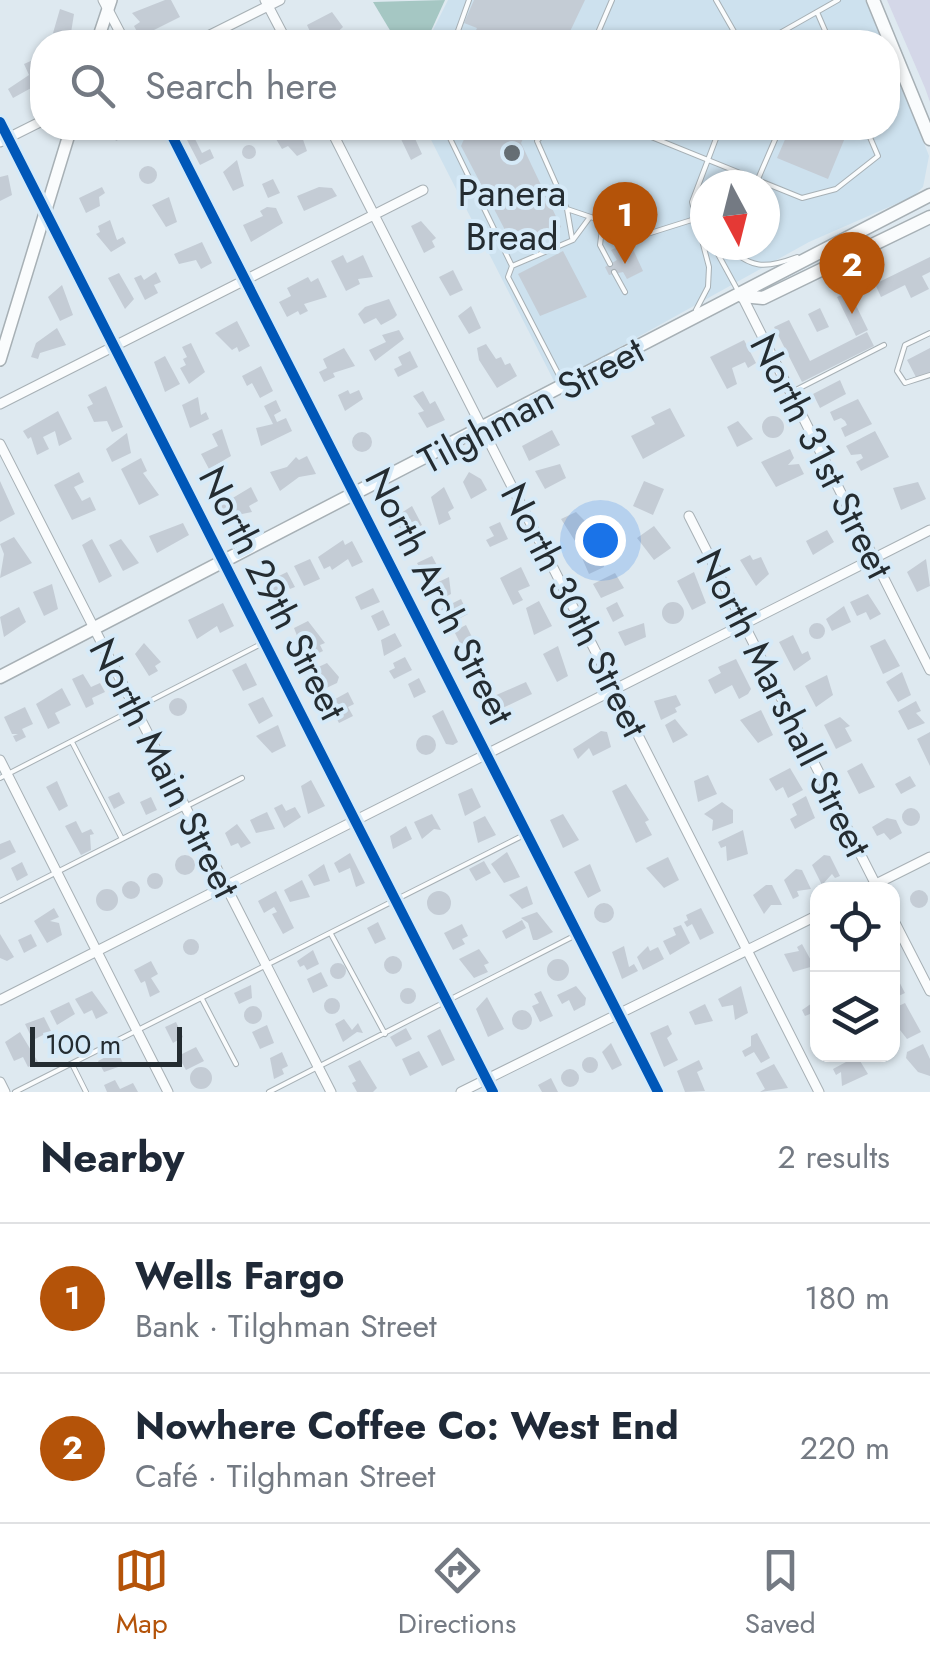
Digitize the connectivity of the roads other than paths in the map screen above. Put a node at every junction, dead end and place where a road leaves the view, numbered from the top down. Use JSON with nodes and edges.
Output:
{"nodes":[{"id":1,"x":280,"y":0,"type":"edge"},
{"id":2,"x":470,"y":0,"type":"edge"},
{"id":3,"x":612,"y":0,"type":"edge"},
{"id":4,"x":716,"y":0,"type":"edge"},
{"id":5,"x":838,"y":0,"type":"edge"},
{"id":6,"x":873,"y":0,"type":"edge"},
{"id":7,"x":107,"y":3,"type":"edge"},
{"id":8,"x":267,"y":3,"type":"edge"},
{"id":9,"x":818,"y":12,"type":"junction"},
{"id":10,"x":100,"y":30,"type":"edge"},
{"id":11,"x":119,"y":30,"type":"edge"},
{"id":12,"x":218,"y":30,"type":"edge"},
{"id":13,"x":281,"y":30,"type":"edge"},
{"id":14,"x":459,"y":30,"type":"edge"},
{"id":15,"x":599,"y":30,"type":"edge"},
{"id":16,"x":733,"y":30,"type":"edge"},
{"id":17,"x":786,"y":30,"type":"edge"},
{"id":18,"x":825,"y":30,"type":"edge"},
{"id":19,"x":885,"y":30,"type":"edge"},
{"id":20,"x":900,"y":66,"type":"edge"},
{"id":21,"x":0,"y":122,"type":"edge"},
{"id":22,"x":30,"y":126,"type":"edge"},
{"id":23,"x":930,"y":139,"type":"edge"},
{"id":24,"x":4,"y":140,"type":"edge"},
{"id":25,"x":67,"y":140,"type":"edge"},
{"id":26,"x":174,"y":140,"type":"edge"},
{"id":27,"x":336,"y":140,"type":"edge"},
{"id":28,"x":452,"y":140,"type":"edge"},
{"id":29,"x":537,"y":140,"type":"edge"},
{"id":30,"x":661,"y":140,"type":"edge"},
{"id":31,"x":715,"y":140,"type":"edge"},
{"id":32,"x":775,"y":140,"type":"edge"},
{"id":33,"x":871,"y":140,"type":"edge"},
{"id":34,"x":708,"y":158,"type":"junction"},
{"id":35,"x":704,"y":170,"type":"edge"},
{"id":36,"x":737,"y":170,"type":"edge"},
{"id":37,"x":762,"y":170,"type":"edge"},
{"id":38,"x":780,"y":188,"type":"edge"},
{"id":39,"x":423,"y":190,"type":"dead end"},
{"id":40,"x":930,"y":196,"type":"edge"},
{"id":41,"x":568,"y":208,"type":"junction"},
{"id":42,"x":46,"y":212,"type":"junction"},
{"id":43,"x":374,"y":214,"type":"junction"},
{"id":44,"x":590,"y":216,"type":"junction"},
{"id":45,"x":930,"y":216,"type":"edge"},
{"id":46,"x":604,"y":221,"type":"junction"},
{"id":47,"x":690,"y":221,"type":"edge"},
{"id":48,"x":572,"y":240,"type":"junction"},
{"id":49,"x":830,"y":246,"type":"junction"},
{"id":50,"x":708,"y":260,"type":"edge"},
{"id":51,"x":722,"y":260,"type":"edge"},
{"id":52,"x":742,"y":260,"type":"edge"},
{"id":53,"x":610,"y":264,"type":"dead end"},
{"id":54,"x":512,"y":266,"type":"junction"},
{"id":55,"x":614,"y":272,"type":"dead end"},
{"id":56,"x":245,"y":280,"type":"junction"},
{"id":57,"x":625,"y":292,"type":"dead end"},
{"id":58,"x":742,"y":296,"type":"junction"},
{"id":59,"x":689,"y":323,"type":"junction"},
{"id":60,"x":930,"y":333,"type":"edge"},
{"id":61,"x":884,"y":344,"type":"dead end"},
{"id":62,"x":114,"y":346,"type":"junction"},
{"id":63,"x":0,"y":360,"type":"edge"},
{"id":64,"x":930,"y":375,"type":"edge"},
{"id":65,"x":566,"y":388,"type":"junction"},
{"id":66,"x":790,"y":393,"type":"junction"},
{"id":67,"x":0,"y":404,"type":"edge"},
{"id":68,"x":484,"y":430,"type":"junction"},
{"id":69,"x":0,"y":444,"type":"edge"},
{"id":70,"x":356,"y":496,"type":"junction"},
{"id":71,"x":689,"y":516,"type":"dead end"},
{"id":72,"x":930,"y":530,"type":"edge"},
{"id":73,"x":874,"y":559,"type":"junction"},
{"id":74,"x":224,"y":563,"type":"junction"},
{"id":75,"x":744,"y":624,"type":"junction"},
{"id":76,"x":94,"y":629,"type":"junction"},
{"id":77,"x":265,"y":642,"type":"junction"},
{"id":78,"x":930,"y":670,"type":"edge"},
{"id":79,"x":0,"y":677,"type":"edge"},
{"id":80,"x":615,"y":689,"type":"junction"},
{"id":81,"x":135,"y":709,"type":"junction"},
{"id":82,"x":72,"y":742,"type":"junction"},
{"id":83,"x":486,"y":754,"type":"junction"},
{"id":84,"x":0,"y":760,"type":"edge"},
{"id":85,"x":4,"y":776,"type":"edge"},
{"id":86,"x":242,"y":778,"type":"dead end"},
{"id":87,"x":185,"y":807,"type":"junction"},
{"id":88,"x":356,"y":821,"type":"junction"},
{"id":89,"x":526,"y":833,"type":"junction"},
{"id":90,"x":122,"y":840,"type":"junction"},
{"id":91,"x":930,"y":857,"type":"edge"},
{"id":92,"x":56,"y":872,"type":"junction"},
{"id":93,"x":871,"y":882,"type":"edge"},
{"id":94,"x":885,"y":882,"type":"edge"},
{"id":95,"x":226,"y":887,"type":"junction"},
{"id":96,"x":396,"y":900,"type":"junction"},
{"id":97,"x":0,"y":901,"type":"edge"},
{"id":98,"x":810,"y":918,"type":"edge"},
{"id":99,"x":900,"y":933,"type":"edge"},
{"id":100,"x":331,"y":934,"type":"junction"},
{"id":101,"x":578,"y":934,"type":"junction"},
{"id":102,"x":748,"y":950,"type":"junction"},
{"id":103,"x":96,"y":952,"type":"junction"},
{"id":104,"x":267,"y":967,"type":"junction"},
{"id":105,"x":930,"y":992,"type":"edge"},
{"id":106,"x":0,"y":1000,"type":"edge"},
{"id":107,"x":202,"y":1000,"type":"junction"},
{"id":108,"x":448,"y":1002,"type":"junction"},
{"id":109,"x":619,"y":1016,"type":"junction"},
{"id":110,"x":138,"y":1032,"type":"junction"},
{"id":111,"x":385,"y":1034,"type":"junction"},
{"id":112,"x":72,"y":1064,"type":"junction"},
{"id":113,"x":236,"y":1064,"type":"dead end"},
{"id":114,"x":318,"y":1068,"type":"junction"},
{"id":115,"x":487,"y":1080,"type":"junction"},
{"id":116,"x":0,"y":1082,"type":"edge"},
{"id":117,"x":5,"y":1092,"type":"edge"},
{"id":118,"x":16,"y":1092,"type":"edge"},
{"id":119,"x":86,"y":1092,"type":"edge"},
{"id":120,"x":168,"y":1092,"type":"edge"},
{"id":121,"x":268,"y":1092,"type":"edge"},
{"id":122,"x":331,"y":1092,"type":"edge"},
{"id":123,"x":462,"y":1092,"type":"edge"},
{"id":124,"x":493,"y":1092,"type":"edge"},
{"id":125,"x":658,"y":1092,"type":"edge"},
{"id":126,"x":819,"y":1092,"type":"edge"}],
"edges":[{"from":1,"to":8,"type":"street"},
{"from":2,"to":14,"type":"lane"},
{"from":3,"to":15,"type":"lane"},
{"from":4,"to":16,"type":"lane"},
{"from":5,"to":9,"type":"lane"},
{"from":6,"to":19,"type":"main road"},
{"from":7,"to":10,"type":"street"},
{"from":7,"to":11,"type":"street"},
{"from":8,"to":12,"type":"street"},
{"from":8,"to":13,"type":"street"},
{"from":9,"to":17,"type":"lane"},
{"from":9,"to":18,"type":"lane"},
{"from":20,"to":23,"type":"main road"},
{"from":21,"to":24,"type":"street","name":"North 29th Street"},
{"from":22,"to":24,"type":"street"},
{"from":24,"to":42,"type":"street","name":"North 29th Street"},
{"from":25,"to":42,"type":"street"},
{"from":26,"to":56,"type":"street","name":"North Arch Street"},
{"from":27,"to":43,"type":"street","name":"North 30th Street"},
{"from":28,"to":54,"type":"lane"},
{"from":29,"to":41,"type":"lane"},
{"from":30,"to":34,"type":"lane"},
{"from":31,"to":34,"type":"lane"},
{"from":32,"to":37,"type":"lane"},
{"from":33,"to":38,"type":"lane"},
{"from":34,"to":35,"type":"lane"},
{"from":34,"to":36,"type":"lane"},
{"from":39,"to":43,"type":"street"},
{"from":40,"to":49,"type":"main road","name":"Tilghman Street"},
{"from":41,"to":44,"type":"lane"},
{"from":41,"to":48,"type":"lane"},
{"from":42,"to":62,"type":"street","name":"North 29th Street"},
{"from":42,"to":63,"type":"street"},
{"from":43,"to":56,"type":"street"},
{"from":43,"to":68,"type":"street","name":"North 30th Street"},
{"from":44,"to":46,"type":"lane"},
{"from":44,"to":48,"type":"lane"},
{"from":45,"to":58,"type":"main road","name":"Tilghman Street"},
{"from":46,"to":47,"type":"lane"},
{"from":46,"to":53,"type":"lane"},
{"from":48,"to":54,"type":"lane"},
{"from":49,"to":52,"type":"lane"},
{"from":49,"to":58,"type":"main road","name":"Tilghman Street"},
{"from":50,"to":59,"type":"lane"},
{"from":51,"to":58,"type":"lane"},
{"from":54,"to":65,"type":"lane"},
{"from":55,"to":57,"type":"lane"},
{"from":56,"to":62,"type":"street"},
{"from":56,"to":70,"type":"street","name":"North Arch Street"},
{"from":58,"to":59,"type":"main road","name":"Tilghman Street"},
{"from":58,"to":66,"type":"street","name":"North 31st Street"},
{"from":59,"to":65,"type":"main road","name":"Tilghman Street"},
{"from":60,"to":64,"type":"lane"},
{"from":61,"to":66,"type":"lane"},
{"from":62,"to":67,"type":"street"},
{"from":62,"to":74,"type":"street","name":"North 29th Street"},
{"from":65,"to":68,"type":"main road","name":"Tilghman Street"},
{"from":66,"to":73,"type":"street","name":"North 31st Street"},
{"from":68,"to":70,"type":"main road","name":"Tilghman Street"},
{"from":68,"to":80,"type":"street","name":"North 30th Street"},
{"from":69,"to":76,"type":"street","name":"North Main Street"},
{"from":70,"to":74,"type":"main road","name":"Tilghman Street"},
{"from":70,"to":83,"type":"street","name":"North Arch Street"},
{"from":71,"to":75,"type":"street","name":"North Marshall Street"},
{"from":72,"to":73,"type":"street"},
{"from":73,"to":75,"type":"street"},
{"from":73,"to":78,"type":"street","name":"North 31st Street"},
{"from":74,"to":76,"type":"main road","name":"Tilghman Street"},
{"from":74,"to":77,"type":"street","name":"North 29th Street"},
{"from":75,"to":80,"type":"street"},
{"from":75,"to":93,"type":"street","name":"North Marshall Street"},
{"from":76,"to":79,"type":"main road","name":"Tilghman Street"},
{"from":76,"to":81,"type":"street","name":"North Main Street"},
{"from":77,"to":81,"type":"lane"},
{"from":77,"to":88,"type":"street","name":"North 29th Street"},
{"from":80,"to":83,"type":"street"},
{"from":80,"to":102,"type":"street","name":"North 30th Street"},
{"from":81,"to":82,"type":"lane"},
{"from":81,"to":87,"type":"street","name":"North Main Street"},
{"from":82,"to":85,"type":"lane"},
{"from":82,"to":90,"type":"lane"},
{"from":83,"to":88,"type":"street"},
{"from":83,"to":89,"type":"street","name":"North Arch Street"},
{"from":84,"to":85,"type":"street"},
{"from":85,"to":92,"type":"street"},
{"from":86,"to":87,"type":"lane"},
{"from":87,"to":90,"type":"lane"},
{"from":87,"to":95,"type":"street","name":"North Main Street"},
{"from":88,"to":95,"type":"street"},
{"from":88,"to":96,"type":"street","name":"North 29th Street"},
{"from":89,"to":96,"type":"lane"},
{"from":89,"to":101,"type":"street","name":"North Arch Street"},
{"from":90,"to":92,"type":"lane"},
{"from":91,"to":94,"type":"street"},
{"from":92,"to":97,"type":"lane"},
{"from":92,"to":103,"type":"street"},
{"from":95,"to":103,"type":"street"},
{"from":95,"to":104,"type":"street","name":"North Main Street"},
{"from":96,"to":100,"type":"lane"},
{"from":96,"to":108,"type":"street","name":"North 29th Street"},
{"from":98,"to":102,"type":"street"},
{"from":99,"to":105,"type":"street"},
{"from":100,"to":104,"type":"lane"},
{"from":100,"to":111,"type":"lane"},
{"from":101,"to":108,"type":"lane"},
{"from":101,"to":109,"type":"street","name":"North Arch Street"},
{"from":102,"to":109,"type":"street"},
{"from":102,"to":126,"type":"street","name":"North 30th Street"},
{"from":103,"to":106,"type":"street"},
{"from":103,"to":110,"type":"street"},
{"from":104,"to":107,"type":"lane"},
{"from":104,"to":114,"type":"street","name":"North Main Street"},
{"from":107,"to":110,"type":"lane"},
{"from":107,"to":113,"type":"lane"},
{"from":108,"to":111,"type":"lane"},
{"from":108,"to":115,"type":"street","name":"North 29th Street"},
{"from":109,"to":115,"type":"street"},
{"from":109,"to":125,"type":"street","name":"North Arch Street"},
{"from":110,"to":112,"type":"lane"},
{"from":110,"to":120,"type":"street"},
{"from":111,"to":114,"type":"lane"},
{"from":112,"to":118,"type":"lane"},
{"from":112,"to":119,"type":"lane"},
{"from":114,"to":121,"type":"lane"},
{"from":114,"to":122,"type":"street","name":"North Main Street"},
{"from":115,"to":123,"type":"street"},
{"from":115,"to":124,"type":"street","name":"North 29th Street"},
{"from":116,"to":117,"type":"street"}]}
